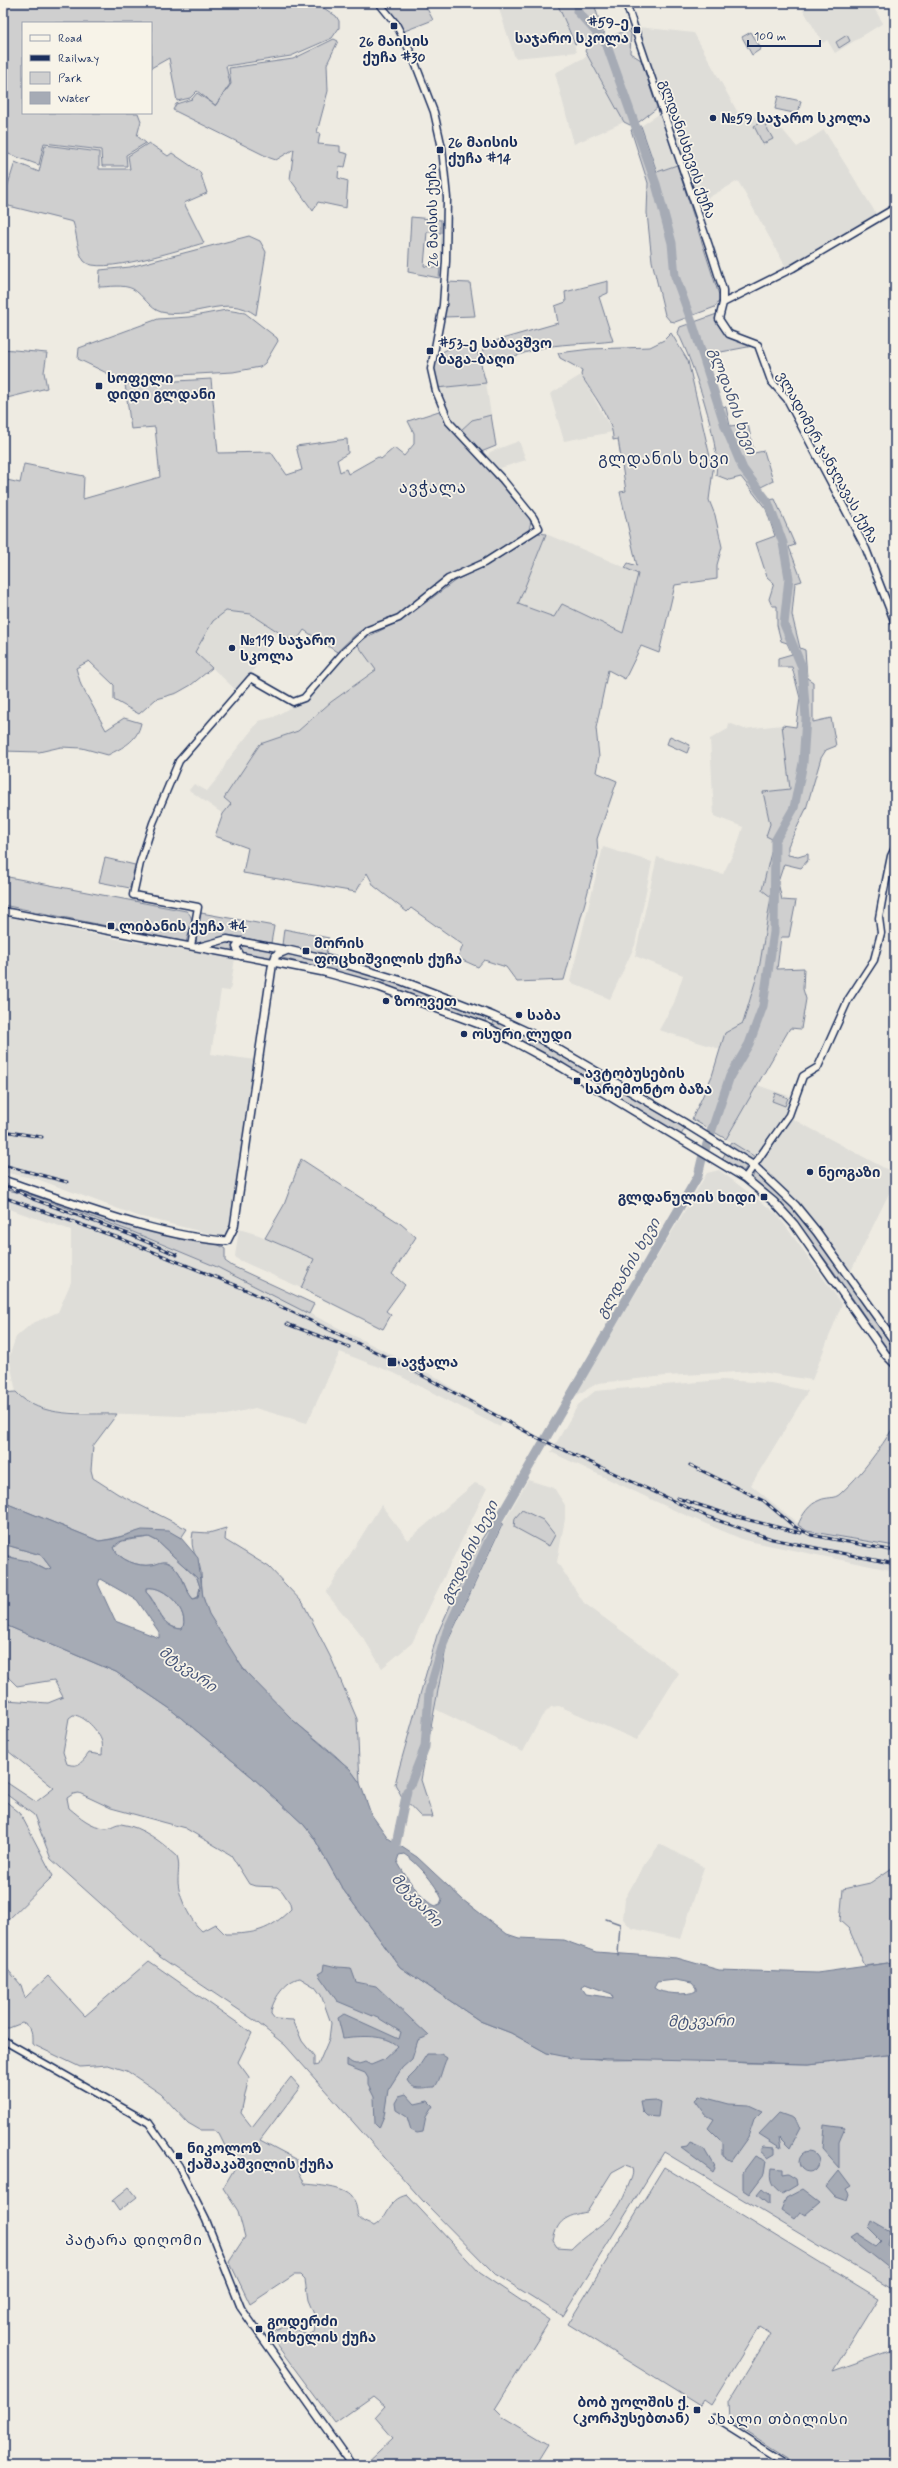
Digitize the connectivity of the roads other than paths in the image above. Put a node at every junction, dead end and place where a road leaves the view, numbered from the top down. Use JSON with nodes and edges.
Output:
{"nodes":[{"id":1,"x":379,"y":3,"type":"edge"},
{"id":2,"x":626,"y":3,"type":"edge"},
{"id":3,"x":895,"y":208,"type":"edge"},
{"id":4,"x":723,"y":303,"type":"junction"},
{"id":5,"x":895,"y":623,"type":"edge"},
{"id":6,"x":895,"y":848,"type":"edge"},
{"id":7,"x":3,"y":911,"type":"edge"},
{"id":8,"x":244,"y":941,"type":"junction"},
{"id":9,"x":194,"y":947,"type":"junction"},
{"id":10,"x":288,"y":950,"type":"junction"},
{"id":11,"x":241,"y":956,"type":"junction"},
{"id":12,"x":273,"y":962,"type":"junction"},
{"id":13,"x":754,"y":1166,"type":"junction"},
{"id":14,"x":745,"y":1178,"type":"junction"},
{"id":15,"x":3,"y":1180,"type":"edge"},
{"id":16,"x":895,"y":1342,"type":"edge"},
{"id":17,"x":895,"y":1364,"type":"edge"},
{"id":18,"x":3,"y":2040,"type":"edge"},
{"id":19,"x":714,"y":2418,"type":"dead end"},
{"id":20,"x":352,"y":2465,"type":"edge"},
{"id":21,"x":789,"y":2465,"type":"edge"}],
"edges":[{"from":1,"to":9,"type":"street","name":"26 მაისის ქუჩა"},
{"from":2,"to":4,"type":"street","name":"გლდანისხევის ქუჩა"},
{"from":3,"to":4,"type":"street"},
{"from":4,"to":5,"type":"street","name":"ვლადიმერ ჯანჯღავას ქუჩა"},
{"from":6,"to":13,"type":"street"},
{"from":7,"to":9,"type":"street"},
{"from":8,"to":9,"type":"street"},
{"from":8,"to":10,"type":"street"},
{"from":8,"to":11,"type":"street"},
{"from":9,"to":11,"type":"street"},
{"from":10,"to":12,"type":"main road"},
{"from":10,"to":13,"type":"main road"},
{"from":11,"to":12,"type":"street"},
{"from":12,"to":14,"type":"main road"},
{"from":12,"to":15,"type":"main road"},
{"from":13,"to":14,"type":"street"},
{"from":13,"to":16,"type":"main road"},
{"from":14,"to":17,"type":"main road"},
{"from":18,"to":20,"type":"street"},
{"from":19,"to":21,"type":"street"}]}
